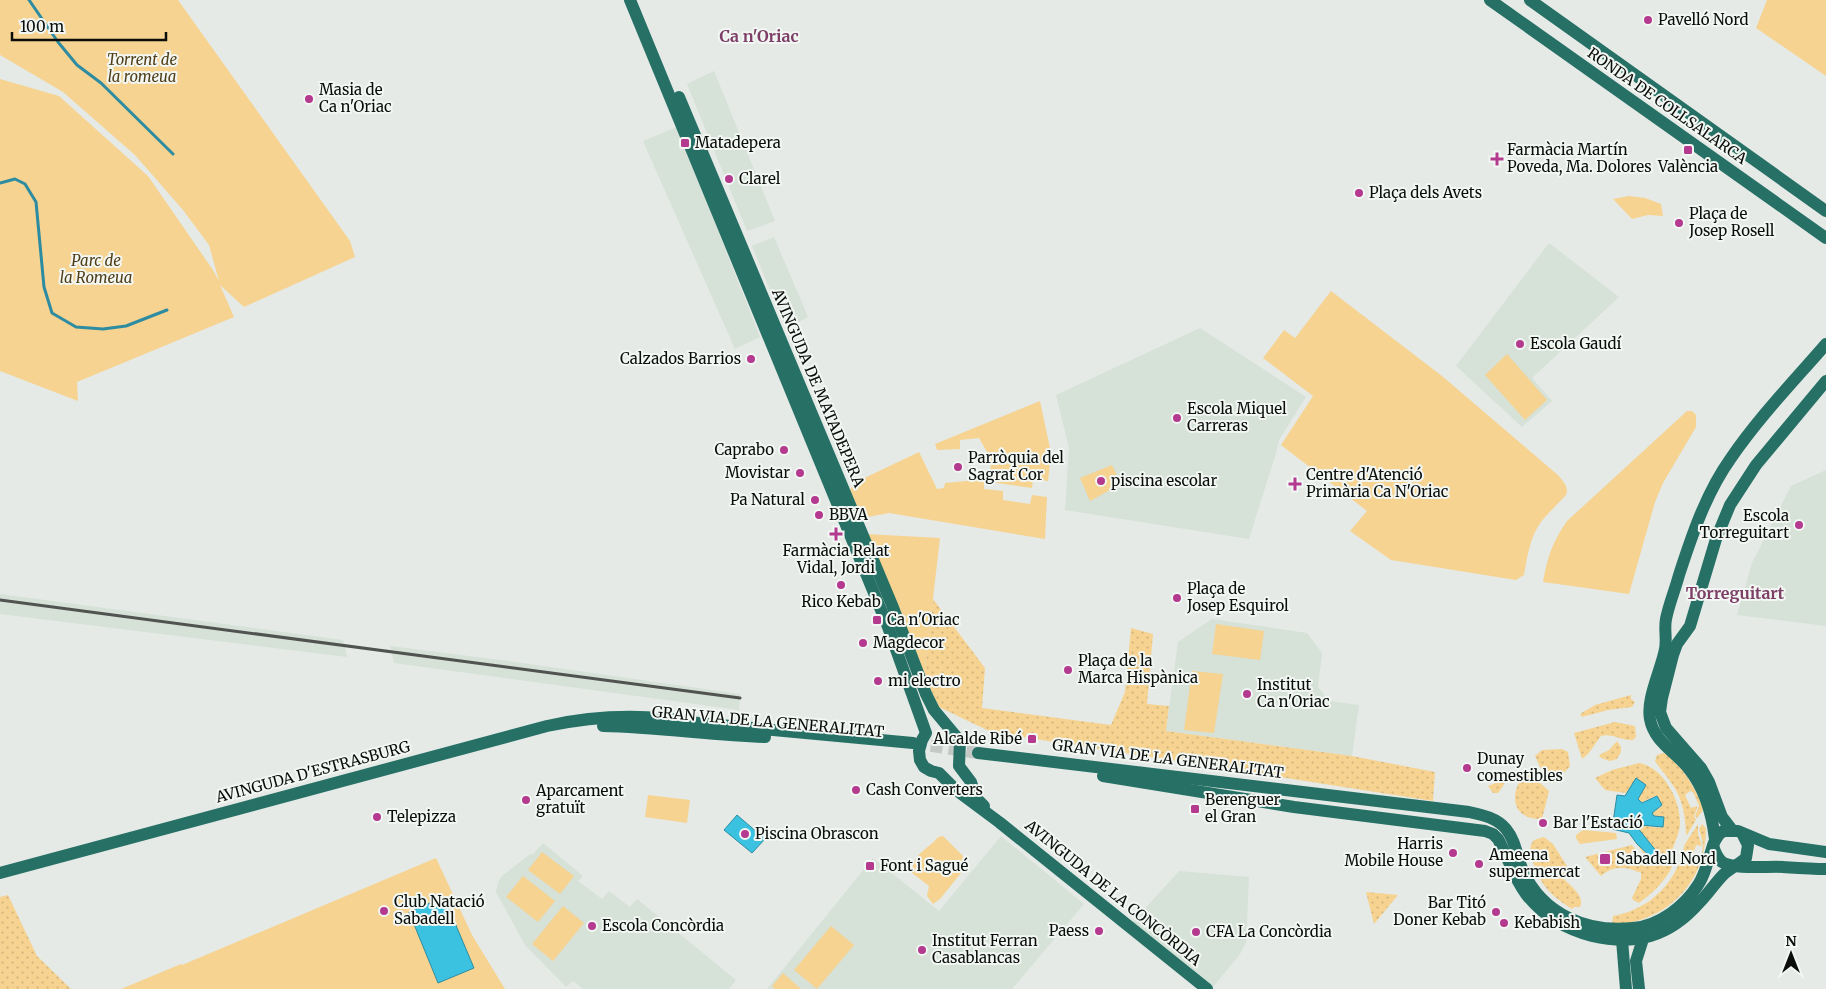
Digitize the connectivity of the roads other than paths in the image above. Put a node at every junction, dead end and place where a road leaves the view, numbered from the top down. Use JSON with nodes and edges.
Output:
{"nodes":[{"id":1,"x":630,"y":0,"type":"edge"},
{"id":2,"x":638,"y":0,"type":"edge"},
{"id":3,"x":1490,"y":0,"type":"edge"},
{"id":4,"x":1530,"y":0,"type":"edge"},
{"id":5,"x":1694,"y":118,"type":"junction"},
{"id":6,"x":1681,"y":136,"type":"junction"},
{"id":7,"x":1826,"y":211,"type":"edge"},
{"id":8,"x":1826,"y":238,"type":"edge"},
{"id":9,"x":1826,"y":344,"type":"edge"},
{"id":10,"x":1826,"y":381,"type":"edge"},
{"id":11,"x":638,"y":717,"type":"joint"},
{"id":12,"x":621,"y":726,"type":"joint"},
{"id":13,"x":939,"y":773,"type":"joint"},
{"id":14,"x":971,"y":782,"type":"joint"},
{"id":15,"x":999,"y":822,"type":"junction"},
{"id":16,"x":1738,"y":833,"type":"junction"},
{"id":17,"x":1714,"y":842,"type":"junction"},
{"id":18,"x":1826,"y":852,"type":"edge"},
{"id":19,"x":1736,"y":866,"type":"junction"},
{"id":20,"x":1826,"y":870,"type":"edge"},
{"id":21,"x":0,"y":873,"type":"edge"},
{"id":22,"x":0,"y":879,"type":"edge"},
{"id":23,"x":1636,"y":928,"type":"junction"},
{"id":24,"x":1643,"y":939,"type":"junction"},
{"id":25,"x":1622,"y":940,"type":"junction"},
{"id":26,"x":1207,"y":989,"type":"edge"},
{"id":27,"x":1626,"y":989,"type":"edge"},
{"id":28,"x":1639,"y":989,"type":"edge"}],
"edges":[{"from":1,"to":13,"type":"main road","name":"AVINGUDA DE MATADEPERA"},
{"from":2,"to":14,"type":"main road","name":"AVINGUDA DE MATADEPERA"},
{"from":3,"to":6,"type":"main road","name":"RONDA DE COLLSALARCA"},
{"from":4,"to":5,"type":"main road","name":"RONDA DE COLLSALARCA"},
{"from":5,"to":6,"type":"main road"},
{"from":5,"to":7,"type":"main road","name":"RONDA DE COLLSALARCA"},
{"from":6,"to":8,"type":"main road","name":"RONDA DE COLLSALARCA"},
{"from":9,"to":17,"type":"main road"},
{"from":10,"to":16,"type":"main road"},
{"from":11,"to":12,"type":"main road","name":"GRAN VIA DE LA GENERALITAT"},
{"from":11,"to":21,"type":"main road","name":"AVINGUDA D'ESTRASBURG"},
{"from":12,"to":22,"type":"main road","name":"AVINGUDA D'ESTRASBURG"},
{"from":13,"to":15,"type":"main road","name":"AVINGUDA DE LA CONCÒRDIA"},
{"from":14,"to":15,"type":"main road","name":"AVINGUDA DE LA CONCÒRDIA"},
{"from":15,"to":26,"type":"main road","name":"AVINGUDA DE LA CONCÒRDIA"},
{"from":16,"to":17,"type":"main road"},
{"from":16,"to":18,"type":"main road"},
{"from":16,"to":19,"type":"main road"},
{"from":17,"to":19,"type":"main road"},
{"from":17,"to":23,"type":"main road"},
{"from":19,"to":20,"type":"main road"},
{"from":19,"to":24,"type":"main road"},
{"from":23,"to":25,"type":"main road"},
{"from":23,"to":25,"type":"main road","name":"GRAN VIA DE LA GENERALITAT"},
{"from":24,"to":25,"type":"main road"},
{"from":24,"to":28,"type":"main road"},
{"from":25,"to":27,"type":"main road"}]}
